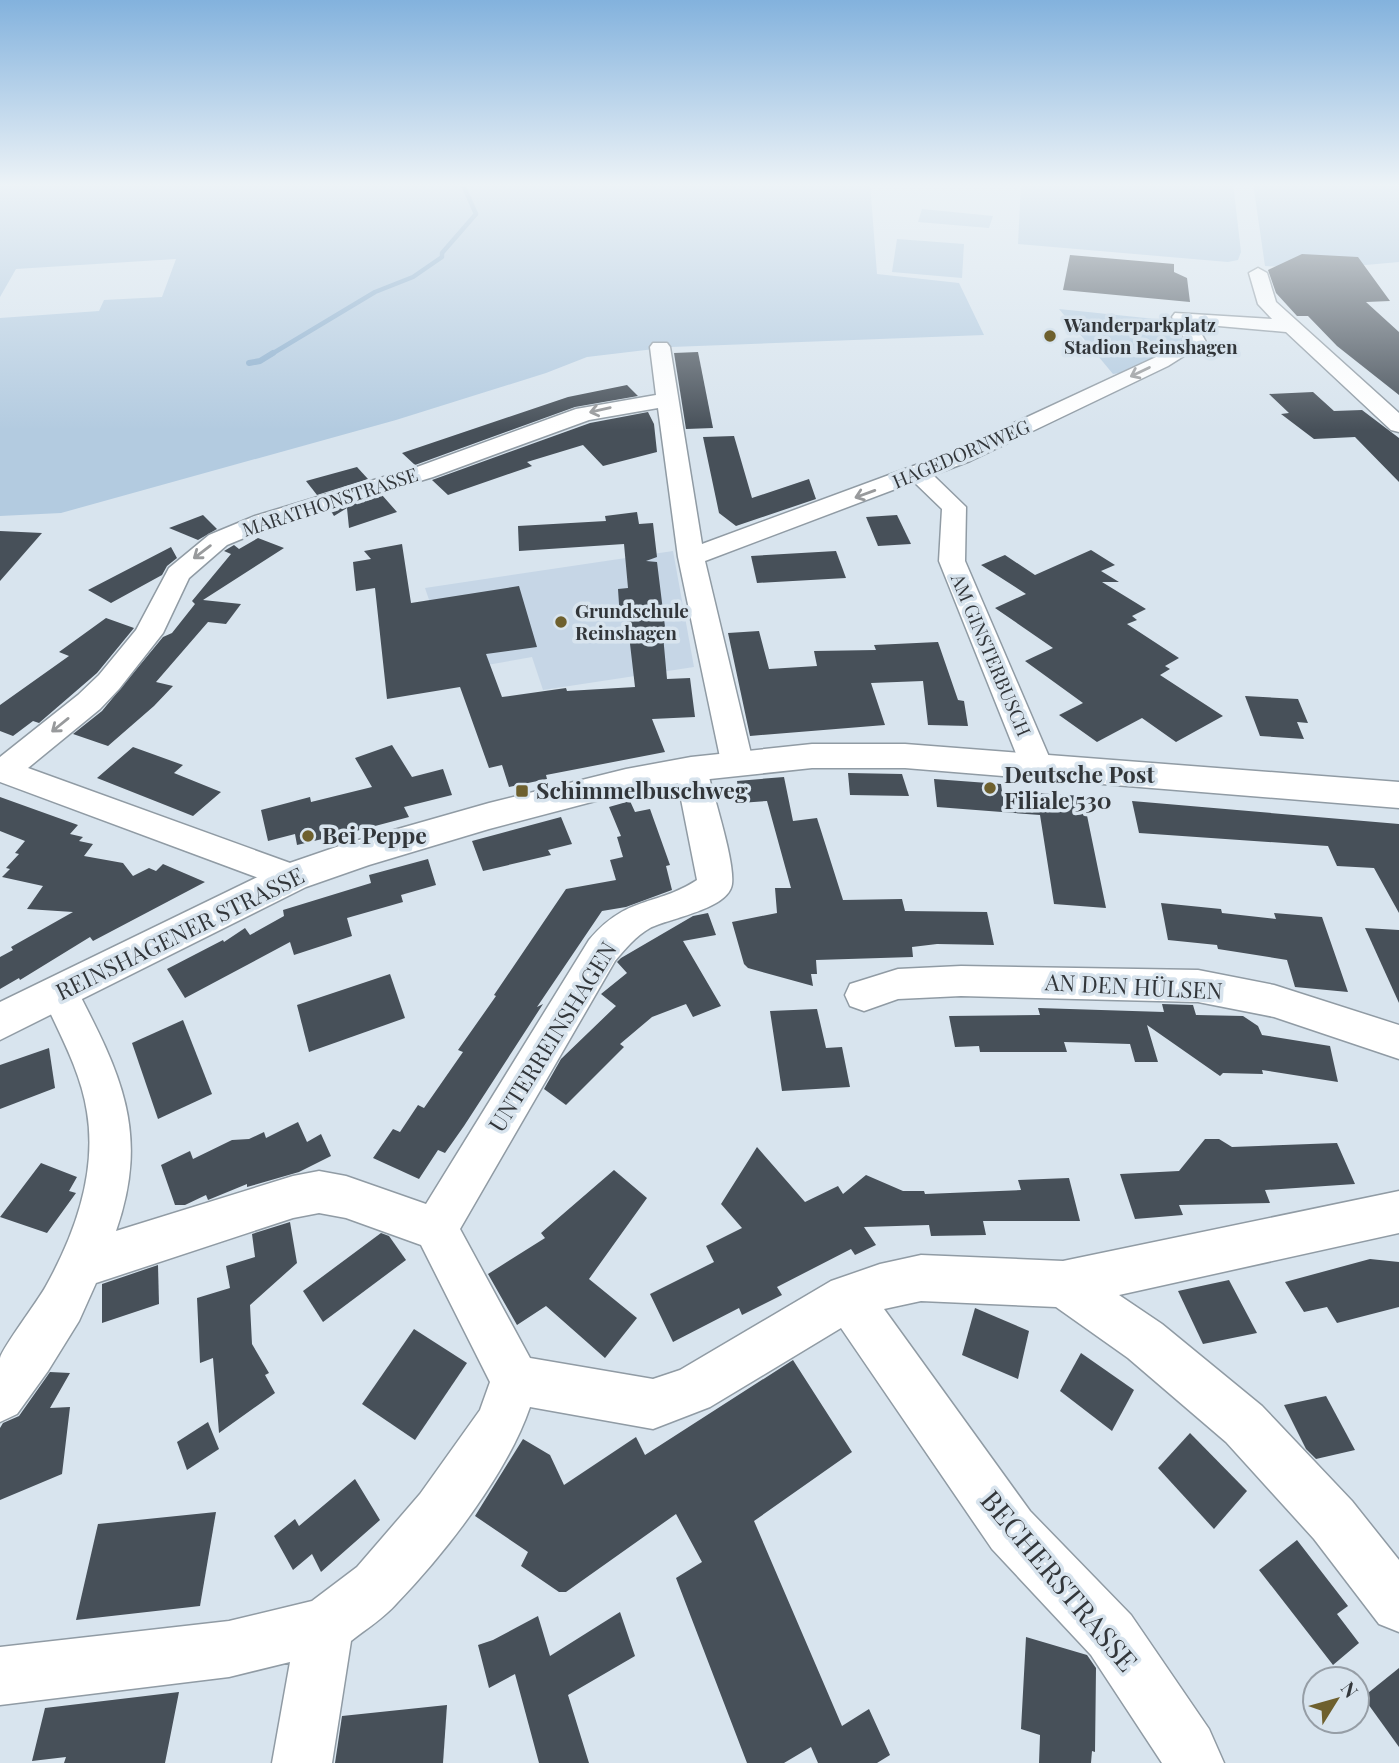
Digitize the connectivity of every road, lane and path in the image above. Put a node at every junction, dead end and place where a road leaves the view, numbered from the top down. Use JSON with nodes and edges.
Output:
{"nodes":[{"id":1,"x":1258,"y":273,"type":"dead end"},
{"id":2,"x":1288,"y":326,"type":"junction"},
{"id":3,"x":660,"y":346,"type":"dead end"},
{"id":4,"x":667,"y":400,"type":"junction"},
{"id":5,"x":1399,"y":425,"type":"edge"},
{"id":6,"x":919,"y":474,"type":"junction"},
{"id":7,"x":691,"y":557,"type":"junction"},
{"id":8,"x":737,"y":762,"type":"junction"},
{"id":9,"x":1037,"y":766,"type":"junction"},
{"id":10,"x":691,"y":769,"type":"junction"},
{"id":11,"x":2,"y":770,"type":"edge"},
{"id":12,"x":1399,"y":795,"type":"edge"},
{"id":13,"x":292,"y":877,"type":"junction"},
{"id":14,"x":60,"y":993,"type":"junction"},
{"id":15,"x":864,"y":995,"type":"dead end"},
{"id":16,"x":0,"y":1023,"type":"edge"},
{"id":17,"x":1399,"y":1042,"type":"edge"},
{"id":18,"x":1399,"y":1212,"type":"edge"},
{"id":19,"x":436,"y":1229,"type":"junction"},
{"id":20,"x":81,"y":1265,"type":"junction"},
{"id":21,"x":1063,"y":1284,"type":"junction"},
{"id":22,"x":848,"y":1298,"type":"junction"},
{"id":23,"x":515,"y":1380,"type":"junction"},
{"id":24,"x":0,"y":1397,"type":"edge"},
{"id":25,"x":1399,"y":1604,"type":"edge"},
{"id":26,"x":325,"y":1626,"type":"junction"},
{"id":27,"x":0,"y":1676,"type":"edge"},
{"id":28,"x":302,"y":1763,"type":"edge"},
{"id":29,"x":1194,"y":1763,"type":"edge"}],
"edges":[{"from":1,"to":2,"type":"street"},
{"from":2,"to":5,"type":"street"},
{"from":2,"to":6,"type":"street","name":"HAGEDORNWEG","one_way":true},
{"from":3,"to":4,"type":"street"},
{"from":4,"to":7,"type":"street"},
{"from":4,"to":11,"type":"street","name":"MARATHONSTRASSE","one_way":true},
{"from":6,"to":7,"type":"street","name":"HAGEDORNWEG","one_way":true},
{"from":6,"to":9,"type":"street","name":"AM GINSTERBUSCH"},
{"from":7,"to":8,"type":"street"},
{"from":8,"to":9,"type":"main road","name":"REINSHAGENER STRASSE"},
{"from":8,"to":10,"type":"main road","name":"REINSHAGENER STRASSE"},
{"from":9,"to":12,"type":"main road","name":"REINSHAGENER STRASSE"},
{"from":10,"to":13,"type":"main road","name":"REINSHAGENER STRASSE"},
{"from":10,"to":19,"type":"street","name":"UNTERREINSHAGEN"},
{"from":11,"to":13,"type":"street"},
{"from":13,"to":14,"type":"main road","name":"REINSHAGENER STRASSE"},
{"from":14,"to":16,"type":"main road","name":"REINSHAGENER STRASSE"},
{"from":14,"to":20,"type":"street"},
{"from":15,"to":17,"type":"street","name":"AN DEN HÜLSEN"},
{"from":18,"to":21,"type":"street"},
{"from":19,"to":20,"type":"street"},
{"from":19,"to":23,"type":"street"},
{"from":20,"to":24,"type":"street"},
{"from":21,"to":22,"type":"street"},
{"from":21,"to":25,"type":"street"},
{"from":22,"to":23,"type":"street"},
{"from":22,"to":29,"type":"street","name":"BECHERSTRASSE"},
{"from":23,"to":26,"type":"street"},
{"from":26,"to":27,"type":"street"},
{"from":26,"to":28,"type":"street"}]}
